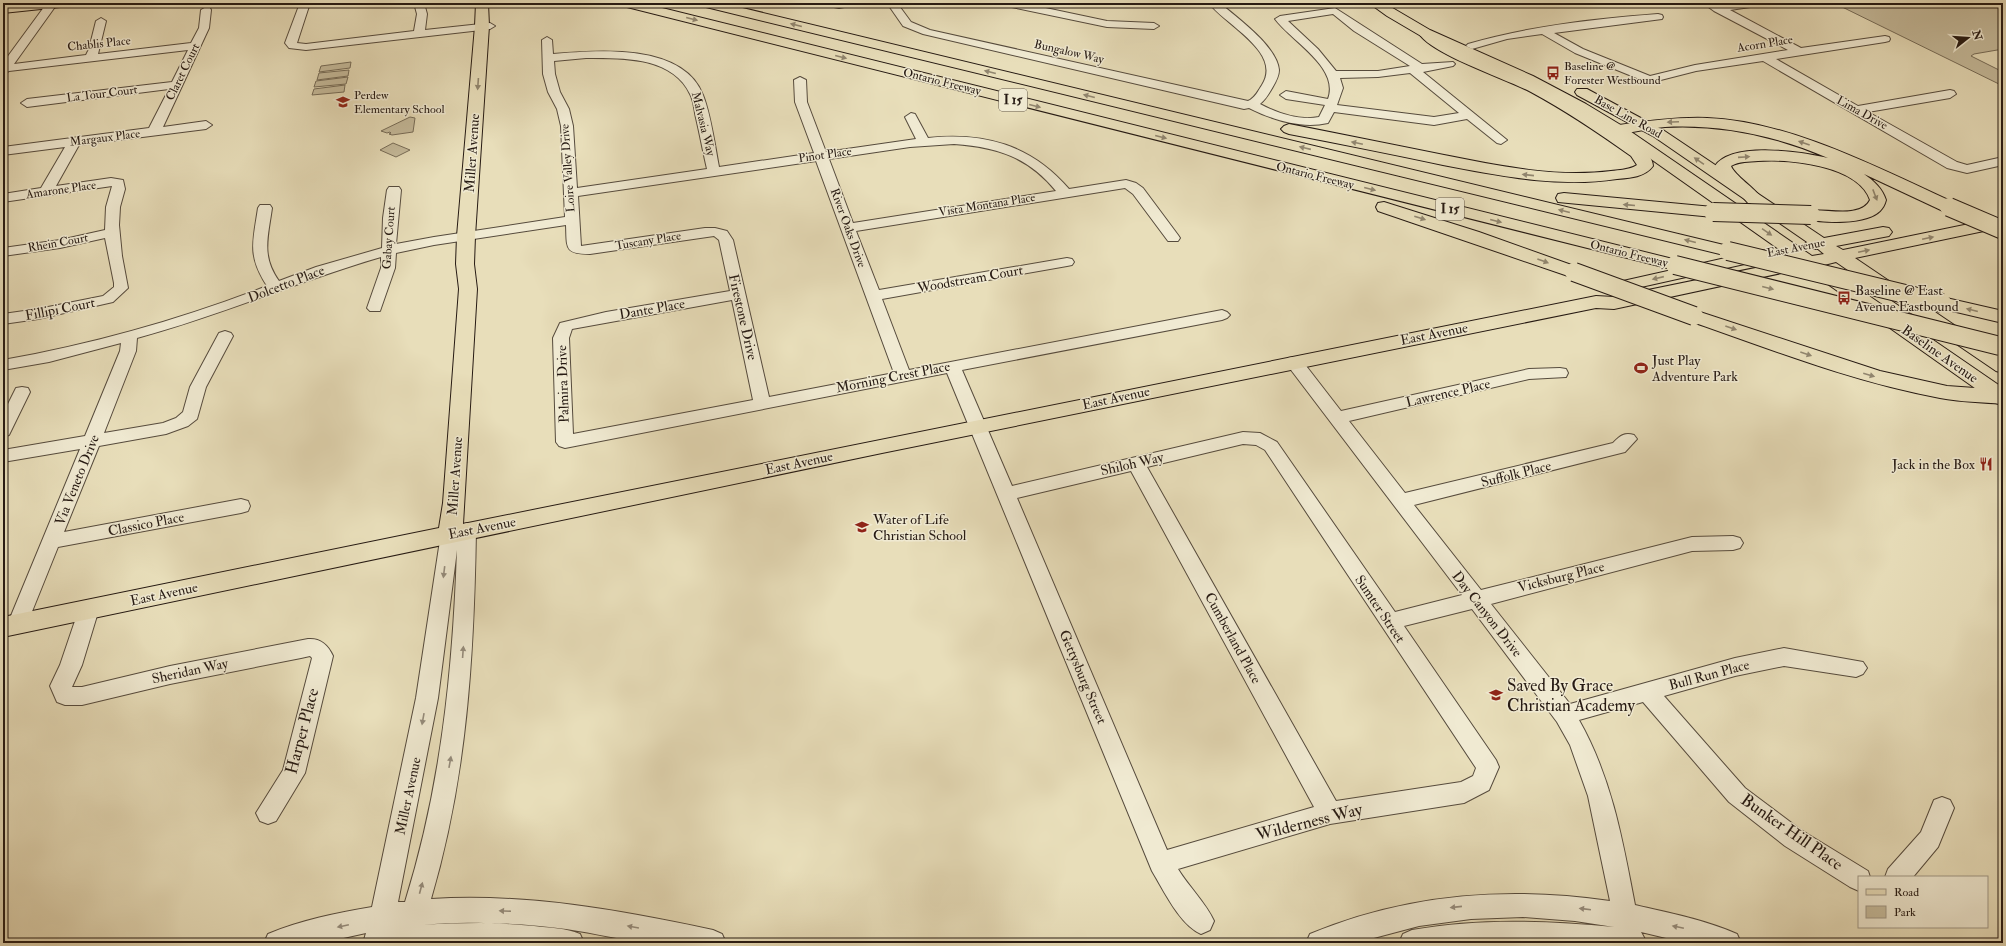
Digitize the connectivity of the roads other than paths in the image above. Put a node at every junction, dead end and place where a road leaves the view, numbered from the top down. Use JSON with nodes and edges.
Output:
{"nodes":[{"id":1,"x":56,"y":3,"type":"edge"},
{"id":2,"x":305,"y":3,"type":"edge"},
{"id":3,"x":419,"y":3,"type":"edge"},
{"id":4,"x":482,"y":3,"type":"edge"},
{"id":5,"x":491,"y":3,"type":"edge"},
{"id":6,"x":626,"y":3,"type":"edge"},
{"id":7,"x":706,"y":3,"type":"edge"},
{"id":8,"x":851,"y":3,"type":"edge"},
{"id":9,"x":892,"y":3,"type":"edge"},
{"id":10,"x":1007,"y":3,"type":"edge"},
{"id":11,"x":1063,"y":3,"type":"edge"},
{"id":12,"x":1214,"y":3,"type":"edge"},
{"id":13,"x":1304,"y":3,"type":"edge"},
{"id":14,"x":1375,"y":3,"type":"edge"},
{"id":15,"x":1391,"y":3,"type":"edge"},
{"id":16,"x":1708,"y":3,"type":"edge"},
{"id":17,"x":1757,"y":3,"type":"edge"},
{"id":18,"x":830,"y":4,"type":"edge"},
{"id":19,"x":1718,"y":8,"type":"junction"},
{"id":20,"x":3,"y":9,"type":"edge"},
{"id":21,"x":206,"y":10,"type":"dead end"},
{"id":22,"x":1053,"y":13,"type":"junction"},
{"id":23,"x":1317,"y":14,"type":"junction"},
{"id":24,"x":1658,"y":17,"type":"dead end"},
{"id":25,"x":101,"y":21,"type":"dead end"},
{"id":26,"x":486,"y":26,"type":"junction"},
{"id":27,"x":1154,"y":26,"type":"dead end"},
{"id":28,"x":1542,"y":30,"type":"junction"},
{"id":29,"x":419,"y":34,"type":"junction"},
{"id":30,"x":1427,"y":35,"type":"junction"},
{"id":31,"x":1886,"y":39,"type":"dead end"},
{"id":32,"x":547,"y":40,"type":"dead end"},
{"id":33,"x":195,"y":46,"type":"junction"},
{"id":34,"x":1472,"y":46,"type":"junction"},
{"id":35,"x":1799,"y":52,"type":"junction"},
{"id":36,"x":1764,"y":57,"type":"junction"},
{"id":37,"x":90,"y":58,"type":"junction"},
{"id":38,"x":548,"y":58,"type":"junction"},
{"id":39,"x":1449,"y":64,"type":"dead end"},
{"id":40,"x":4,"y":69,"type":"edge"},
{"id":41,"x":1418,"y":69,"type":"junction"},
{"id":42,"x":1333,"y":75,"type":"junction"},
{"id":43,"x":800,"y":80,"type":"dead end"},
{"id":44,"x":176,"y":85,"type":"junction"},
{"id":45,"x":1950,"y":94,"type":"dead end"},
{"id":46,"x":1286,"y":95,"type":"dead end"},
{"id":47,"x":27,"y":103,"type":"dead end"},
{"id":48,"x":1122,"y":104,"type":"junction"},
{"id":49,"x":1252,"y":105,"type":"junction"},
{"id":50,"x":1330,"y":106,"type":"junction"},
{"id":51,"x":1857,"y":110,"type":"junction"},
{"id":52,"x":1469,"y":115,"type":"junction"},
{"id":53,"x":911,"y":117,"type":"dead end"},
{"id":54,"x":1643,"y":124,"type":"junction"},
{"id":55,"x":206,"y":125,"type":"dead end"},
{"id":56,"x":1619,"y":130,"type":"junction"},
{"id":57,"x":154,"y":132,"type":"junction"},
{"id":58,"x":1501,"y":140,"type":"dead end"},
{"id":59,"x":924,"y":141,"type":"junction"},
{"id":60,"x":74,"y":142,"type":"junction"},
{"id":61,"x":3,"y":151,"type":"edge"},
{"id":62,"x":1224,"y":153,"type":"junction"},
{"id":63,"x":821,"y":156,"type":"junction"},
{"id":64,"x":1356,"y":160,"type":"junction"},
{"id":65,"x":2002,"y":162,"type":"edge"},
{"id":66,"x":714,"y":172,"type":"junction"},
{"id":67,"x":394,"y":190,"type":"dead end"},
{"id":68,"x":45,"y":193,"type":"junction"},
{"id":69,"x":571,"y":193,"type":"junction"},
{"id":70,"x":1065,"y":193,"type":"junction"},
{"id":71,"x":3,"y":198,"type":"edge"},
{"id":72,"x":1754,"y":199,"type":"junction"},
{"id":73,"x":265,"y":208,"type":"dead end"},
{"id":74,"x":2003,"y":210,"type":"edge"},
{"id":75,"x":572,"y":220,"type":"junction"},
{"id":76,"x":2003,"y":222,"type":"edge"},
{"id":77,"x":848,"y":228,"type":"junction"},
{"id":78,"x":2003,"y":230,"type":"edge"},
{"id":79,"x":113,"y":232,"type":"junction"},
{"id":80,"x":719,"y":232,"type":"joint"},
{"id":81,"x":474,"y":235,"type":"junction"},
{"id":82,"x":1173,"y":238,"type":"dead end"},
{"id":83,"x":1829,"y":249,"type":"junction"},
{"id":84,"x":390,"y":250,"type":"junction"},
{"id":85,"x":577,"y":250,"type":"joint"},
{"id":86,"x":3,"y":252,"type":"edge"},
{"id":87,"x":1800,"y":255,"type":"junction"},
{"id":88,"x":1067,"y":262,"type":"dead end"},
{"id":89,"x":276,"y":288,"type":"junction"},
{"id":90,"x":738,"y":294,"type":"junction"},
{"id":91,"x":873,"y":296,"type":"junction"},
{"id":92,"x":1596,"y":302,"type":"junction"},
{"id":93,"x":375,"y":308,"type":"dead end"},
{"id":94,"x":1222,"y":315,"type":"dead end"},
{"id":95,"x":2003,"y":317,"type":"edge"},
{"id":96,"x":4,"y":320,"type":"edge"},
{"id":97,"x":566,"y":326,"type":"joint"},
{"id":98,"x":129,"y":336,"type":"junction"},
{"id":99,"x":225,"y":336,"type":"dead end"},
{"id":100,"x":2001,"y":346,"type":"edge"},
{"id":101,"x":1294,"y":362,"type":"junction"},
{"id":102,"x":3,"y":365,"type":"edge"},
{"id":103,"x":952,"y":366,"type":"junction"},
{"id":104,"x":2003,"y":367,"type":"edge"},
{"id":105,"x":1560,"y":373,"type":"dead end"},
{"id":106,"x":903,"y":376,"type":"junction"},
{"id":107,"x":22,"y":392,"type":"dead end"},
{"id":108,"x":2002,"y":397,"type":"edge"},
{"id":109,"x":762,"y":404,"type":"junction"},
{"id":110,"x":1337,"y":418,"type":"junction"},
{"id":111,"x":978,"y":426,"type":"junction"},
{"id":112,"x":3,"y":431,"type":"edge"},
{"id":113,"x":1260,"y":439,"type":"joint"},
{"id":114,"x":1628,"y":439,"type":"dead end"},
{"id":115,"x":93,"y":441,"type":"junction"},
{"id":116,"x":564,"y":442,"type":"joint"},
{"id":117,"x":3,"y":456,"type":"edge"},
{"id":118,"x":1136,"y":463,"type":"junction"},
{"id":119,"x":1005,"y":494,"type":"junction"},
{"id":120,"x":1401,"y":502,"type":"junction"},
{"id":121,"x":241,"y":506,"type":"dead end"},
{"id":122,"x":459,"y":532,"type":"junction"},
{"id":123,"x":52,"y":542,"type":"junction"},
{"id":124,"x":1734,"y":543,"type":"dead end"},
{"id":125,"x":1476,"y":599,"type":"junction"},
{"id":126,"x":89,"y":609,"type":"junction"},
{"id":127,"x":1389,"y":622,"type":"junction"},
{"id":128,"x":10,"y":625,"type":"edge"},
{"id":129,"x":315,"y":647,"type":"joint"},
{"id":130,"x":1856,"y":668,"type":"dead end"},
{"id":131,"x":1647,"y":692,"type":"junction"},
{"id":132,"x":1565,"y":715,"type":"junction"},
{"id":133,"x":1481,"y":783,"type":"joint"},
{"id":134,"x":1942,"y":808,"type":"dead end"},
{"id":135,"x":268,"y":813,"type":"dead end"},
{"id":136,"x":1330,"y":813,"type":"junction"},
{"id":137,"x":1161,"y":863,"type":"junction"},
{"id":138,"x":1898,"y":876,"type":"edge"},
{"id":139,"x":1858,"y":878,"type":"edge"},
{"id":140,"x":414,"y":913,"type":"junction"},
{"id":141,"x":1624,"y":915,"type":"junction"},
{"id":142,"x":382,"y":918,"type":"junction"},
{"id":143,"x":1200,"y":921,"type":"dead end"},
{"id":144,"x":396,"y":941,"type":"edge"},
{"id":145,"x":277,"y":943,"type":"edge"},
{"id":146,"x":376,"y":943,"type":"edge"},
{"id":147,"x":571,"y":943,"type":"edge"},
{"id":148,"x":713,"y":943,"type":"edge"},
{"id":149,"x":1318,"y":943,"type":"edge"},
{"id":150,"x":1412,"y":943,"type":"edge"},
{"id":151,"x":1631,"y":943,"type":"edge"},
{"id":152,"x":1728,"y":943,"type":"edge"}],
"edges":[{"from":1,"to":20,"type":"main road"},
{"from":1,"to":40,"type":"street"},
{"from":2,"to":29,"type":"street"},
{"from":3,"to":29,"type":"street"},
{"from":4,"to":26,"type":"main road","name":"Miller Avenue"},
{"from":5,"to":26,"type":"main road","name":"Miller Avenue"},
{"from":6,"to":62,"type":"main road","name":"Ontario Freeway","number":"I 15","one_way":true},
{"from":48,"to":7,"type":"main road","name":"Ontario Freeway","number":"I 15","one_way":true},
{"from":8,"to":18,"type":"street"},
{"from":9,"to":49,"type":"street","name":"Bungalow Way"},
{"from":10,"to":22,"type":"street"},
{"from":11,"to":22,"type":"street"},
{"from":12,"to":49,"type":"street"},
{"from":13,"to":23,"type":"street"},
{"from":14,"to":30,"type":"main road","name":"Base Line Road"},
{"from":15,"to":34,"type":"main road","name":"Base Line Road"},
{"from":16,"to":19,"type":"street"},
{"from":17,"to":19,"type":"street"},
{"from":19,"to":35,"type":"street"},
{"from":21,"to":33,"type":"street","name":"Claret Court"},
{"from":22,"to":27,"type":"street"},
{"from":23,"to":41,"type":"street"},
{"from":23,"to":42,"type":"street"},
{"from":24,"to":28,"type":"street"},
{"from":25,"to":37,"type":"street"},
{"from":26,"to":29,"type":"street"},
{"from":26,"to":81,"type":"main road","name":"Miller Avenue"},
{"from":28,"to":34,"type":"street"},
{"from":28,"to":36,"type":"street","name":"Acorn Place"},
{"from":30,"to":48,"type":"main road","one_way":true},
{"from":30,"to":56,"type":"main road","name":"Base Line Road"},
{"from":31,"to":35,"type":"street","name":"Acorn Place"},
{"from":32,"to":38,"type":"street","name":"Loire Valley Drive"},
{"from":33,"to":37,"type":"street","name":"Chablis Place"},
{"from":33,"to":44,"type":"street","name":"Claret Court"},
{"from":34,"to":54,"type":"main road","name":"Base Line Road"},
{"from":35,"to":36,"type":"street","name":"Acorn Place"},
{"from":36,"to":51,"type":"street","name":"Lima Drive"},
{"from":37,"to":40,"type":"street","name":"Chablis Place"},
{"from":38,"to":66,"type":"street","name":"Malvasia Way"},
{"from":38,"to":69,"type":"street","name":"Loire Valley Drive"},
{"from":39,"to":41,"type":"street"},
{"from":41,"to":42,"type":"street"},
{"from":41,"to":52,"type":"street"},
{"from":42,"to":50,"type":"street"},
{"from":43,"to":63,"type":"street","name":"River Oaks Drive"},
{"from":44,"to":47,"type":"street","name":"La Tour Court"},
{"from":44,"to":57,"type":"street","name":"Claret Court"},
{"from":45,"to":51,"type":"street"},
{"from":46,"to":50,"type":"street"},
{"from":64,"to":48,"type":"main road","name":"Ontario Freeway","number":"I 15","one_way":true},
{"from":49,"to":50,"type":"street","name":"Bungalow Way"},
{"from":50,"to":52,"type":"street"},
{"from":51,"to":65,"type":"street","name":"Lima Drive"},
{"from":52,"to":58,"type":"street"},
{"from":53,"to":59,"type":"street"},
{"from":54,"to":56,"type":"main road"},
{"from":72,"to":54,"type":"main road","name":"Base Line Road","one_way":true},
{"from":78,"to":54,"type":"main road","one_way":true,"bridge":true},
{"from":55,"to":57,"type":"street","name":"Margaux Place"},
{"from":56,"to":87,"type":"main road","name":"Base Line Road","one_way":true},
{"from":57,"to":60,"type":"street","name":"Margaux Place"},
{"from":59,"to":63,"type":"street","name":"Pinot Place"},
{"from":59,"to":70,"type":"street","name":"Pinot Place"},
{"from":60,"to":61,"type":"street","name":"Margaux Place"},
{"from":60,"to":68,"type":"street"},
{"from":62,"to":100,"type":"main road","name":"Ontario Freeway","number":"I 15","one_way":true,"bridge":true},
{"from":62,"to":108,"type":"main road","one_way":true,"bridge":true},
{"from":63,"to":66,"type":"street","name":"Pinot Place"},
{"from":63,"to":77,"type":"street","name":"River Oaks Drive"},
{"from":72,"to":64,"type":"main road","one_way":true,"bridge":true},
{"from":95,"to":64,"type":"main road","name":"Ontario Freeway","number":"I 15","one_way":true,"bridge":true},
{"from":66,"to":69,"type":"street","name":"Pinot Place"},
{"from":67,"to":84,"type":"street","name":"Gabay Court"},
{"from":68,"to":71,"type":"street","name":"Amarone Place"},
{"from":68,"to":79,"type":"street","name":"Amarone Place"},
{"from":69,"to":75,"type":"street","name":"Loire Valley Drive"},
{"from":70,"to":77,"type":"street","name":"Vista Montana Place"},
{"from":70,"to":82,"type":"street","name":"Vista Montana Place"},
{"from":72,"to":83,"type":"main road","name":"Base Line Road"},
{"from":73,"to":89,"type":"street"},
{"from":74,"to":83,"type":"main road","name":"East Avenue"},
{"from":75,"to":81,"type":"street","name":"Dolcetto Place"},
{"from":75,"to":85,"type":"street","name":"Loire Valley Drive"},
{"from":83,"to":76,"type":"main road","name":"East Avenue","one_way":true},
{"from":77,"to":91,"type":"street","name":"River Oaks Drive"},
{"from":79,"to":86,"type":"street","name":"Rhein Court"},
{"from":79,"to":96,"type":"street","name":"Fillipi Court"},
{"from":80,"to":85,"type":"street","name":"Tuscany Place"},
{"from":80,"to":90,"type":"street","name":"Firestone Drive"},
{"from":81,"to":84,"type":"street","name":"Dolcetto Place"},
{"from":81,"to":122,"type":"main road","name":"Miller Avenue"},
{"from":83,"to":87,"type":"main road","name":"East Avenue"},
{"from":83,"to":104,"type":"main road","name":"Baseline Avenue"},
{"from":84,"to":89,"type":"street","name":"Dolcetto Place"},
{"from":84,"to":93,"type":"street","name":"Gabay Court"},
{"from":87,"to":92,"type":"main road","name":"East Avenue"},
{"from":87,"to":92,"type":"main road","name":"East Avenue","one_way":true},
{"from":87,"to":108,"type":"main road","name":"Baseline Avenue"},
{"from":88,"to":91,"type":"street","name":"Woodstream Court"},
{"from":89,"to":98,"type":"street","name":"Dolcetto Place"},
{"from":90,"to":97,"type":"street","name":"Dante Place"},
{"from":90,"to":109,"type":"street","name":"Firestone Drive"},
{"from":91,"to":106,"type":"street","name":"River Oaks Drive"},
{"from":92,"to":101,"type":"main road","name":"East Avenue"},
{"from":94,"to":103,"type":"street","name":"Morning Crest Place"},
{"from":97,"to":116,"type":"street","name":"Palmira Drive"},
{"from":98,"to":102,"type":"street","name":"Dolcetto Place"},
{"from":98,"to":115,"type":"street","name":"Via Veneto Drive"},
{"from":99,"to":115,"type":"street"},
{"from":101,"to":110,"type":"street","name":"Day Canyon Drive"},
{"from":101,"to":111,"type":"main road","name":"East Avenue"},
{"from":103,"to":106,"type":"street","name":"Morning Crest Place"},
{"from":103,"to":111,"type":"street","name":"Gettysburg Street"},
{"from":105,"to":110,"type":"street","name":"Lawrence Place"},
{"from":106,"to":109,"type":"street","name":"Morning Crest Place"},
{"from":107,"to":112,"type":"street"},
{"from":109,"to":116,"type":"street","name":"Morning Crest Place"},
{"from":110,"to":120,"type":"street","name":"Day Canyon Drive"},
{"from":111,"to":119,"type":"street","name":"Gettysburg Street"},
{"from":111,"to":122,"type":"main road","name":"East Avenue"},
{"from":113,"to":118,"type":"street","name":"Shiloh Way"},
{"from":113,"to":127,"type":"street","name":"Sumter Street"},
{"from":114,"to":120,"type":"street","name":"Suffolk Place"},
{"from":115,"to":117,"type":"street"},
{"from":115,"to":123,"type":"street","name":"Via Veneto Drive"},
{"from":118,"to":119,"type":"street","name":"Shiloh Way"},
{"from":118,"to":136,"type":"street","name":"Cumberland Place"},
{"from":119,"to":137,"type":"street","name":"Gettysburg Street"},
{"from":120,"to":125,"type":"street","name":"Day Canyon Drive"},
{"from":121,"to":123,"type":"street","name":"Classico Place"},
{"from":122,"to":126,"type":"main road","name":"East Avenue"},
{"from":140,"to":122,"type":"street","name":"Miller Avenue","one_way":true},
{"from":122,"to":142,"type":"street","name":"Miller Avenue","one_way":true},
{"from":123,"to":128,"type":"street","name":"Via Veneto Drive"},
{"from":124,"to":125,"type":"street","name":"Vicksburg Place"},
{"from":125,"to":127,"type":"street","name":"Vicksburg Place"},
{"from":125,"to":132,"type":"street","name":"Day Canyon Drive"},
{"from":126,"to":128,"type":"main road","name":"East Avenue"},
{"from":126,"to":129,"type":"street","name":"Sheridan Way"},
{"from":127,"to":133,"type":"street","name":"Sumter Street"},
{"from":129,"to":135,"type":"street","name":"Harper Place"},
{"from":130,"to":131,"type":"street","name":"Bull Run Place"},
{"from":131,"to":132,"type":"street","name":"Bull Run Place"},
{"from":131,"to":139,"type":"street","name":"Bunker Hill Place"},
{"from":132,"to":141,"type":"street","name":"Day Canyon Drive"},
{"from":133,"to":136,"type":"street","name":"Wilderness Way"},
{"from":134,"to":138,"type":"street"},
{"from":136,"to":137,"type":"street","name":"Wilderness Way"},
{"from":137,"to":143,"type":"street","name":"Gettysburg Street"},
{"from":140,"to":142,"type":"street"},
{"from":140,"to":144,"type":"street","name":"Miller Avenue"},
{"from":148,"to":140,"type":"street","one_way":true},
{"from":141,"to":149,"type":"street","one_way":true},
{"from":141,"to":151,"type":"street","name":"Day Canyon Drive"},
{"from":152,"to":141,"type":"street","one_way":true},
{"from":142,"to":145,"type":"street","one_way":true},
{"from":142,"to":146,"type":"street","name":"Miller Avenue"},
{"from":144,"to":147,"type":"street"},
{"from":150,"to":151,"type":"street"}]}
